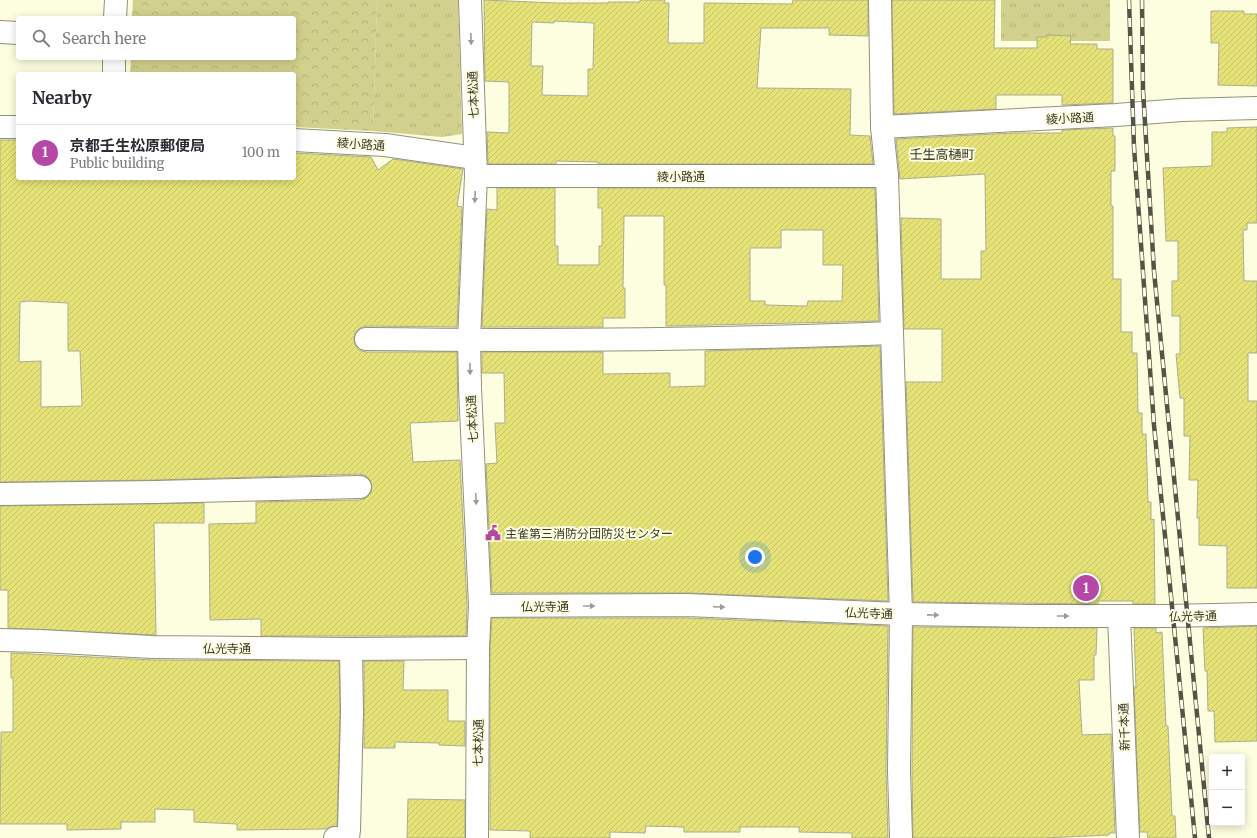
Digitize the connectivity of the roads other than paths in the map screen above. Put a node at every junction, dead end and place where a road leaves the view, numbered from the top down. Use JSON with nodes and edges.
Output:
{"nodes":[{"id":1,"x":116,"y":0,"type":"edge"},
{"id":2,"x":470,"y":0,"type":"edge"},
{"id":3,"x":880,"y":0,"type":"edge"},
{"id":4,"x":115,"y":16,"type":"edge"},
{"id":5,"x":0,"y":32,"type":"edge"},
{"id":6,"x":16,"y":33,"type":"edge"},
{"id":7,"x":114,"y":60,"type":"edge"},
{"id":8,"x":114,"y":72,"type":"edge"},
{"id":9,"x":1257,"y":108,"type":"edge"},
{"id":10,"x":882,"y":126,"type":"junction"},
{"id":11,"x":0,"y":127,"type":"edge"},
{"id":12,"x":16,"y":127,"type":"edge"},
{"id":13,"x":296,"y":140,"type":"edge"},
{"id":14,"x":475,"y":167,"type":"junction"},
{"id":15,"x":887,"y":176,"type":"junction"},
{"id":16,"x":891,"y":333,"type":"junction"},
{"id":17,"x":366,"y":339,"type":"dead end"},
{"id":18,"x":470,"y":340,"type":"junction"},
{"id":19,"x":360,"y":486,"type":"dead end"},
{"id":20,"x":0,"y":494,"type":"edge"},
{"id":21,"x":480,"y":606,"type":"junction"},
{"id":22,"x":901,"y":614,"type":"junction"},
{"id":23,"x":1257,"y":614,"type":"edge"},
{"id":24,"x":1119,"y":616,"type":"junction"},
{"id":25,"x":0,"y":640,"type":"edge"},
{"id":26,"x":478,"y":648,"type":"junction"},
{"id":27,"x":351,"y":649,"type":"junction"},
{"id":28,"x":335,"y":838,"type":"edge"},
{"id":29,"x":477,"y":838,"type":"edge"},
{"id":30,"x":901,"y":838,"type":"edge"},
{"id":31,"x":1128,"y":838,"type":"edge"}],
"edges":[{"from":1,"to":4,"type":"street"},
{"from":2,"to":14,"type":"street","name":"七本松通","one_way":true},
{"from":3,"to":10,"type":"street"},
{"from":5,"to":6,"type":"street"},
{"from":7,"to":8,"type":"street"},
{"from":9,"to":10,"type":"street","name":"綾小路通"},
{"from":10,"to":15,"type":"street"},
{"from":11,"to":12,"type":"street"},
{"from":13,"to":14,"type":"street","name":"綾小路通"},
{"from":14,"to":15,"type":"street","name":"綾小路通"},
{"from":14,"to":18,"type":"street","name":"七本松通","one_way":true},
{"from":15,"to":16,"type":"street"},
{"from":16,"to":18,"type":"street"},
{"from":16,"to":22,"type":"street"},
{"from":17,"to":18,"type":"street"},
{"from":18,"to":21,"type":"street","name":"七本松通","one_way":true},
{"from":19,"to":20,"type":"street"},
{"from":21,"to":22,"type":"street","name":"仏光寺通","one_way":true},
{"from":21,"to":26,"type":"street","name":"七本松通"},
{"from":22,"to":24,"type":"street","name":"仏光寺通","one_way":true},
{"from":22,"to":30,"type":"street"},
{"from":23,"to":24,"type":"street","name":"仏光寺通"},
{"from":24,"to":31,"type":"street","name":"新千本通"},
{"from":25,"to":27,"type":"street","name":"仏光寺通"},
{"from":26,"to":27,"type":"street","name":"仏光寺通"},
{"from":26,"to":29,"type":"street","name":"七本松通"},
{"from":27,"to":28,"type":"street"}]}
